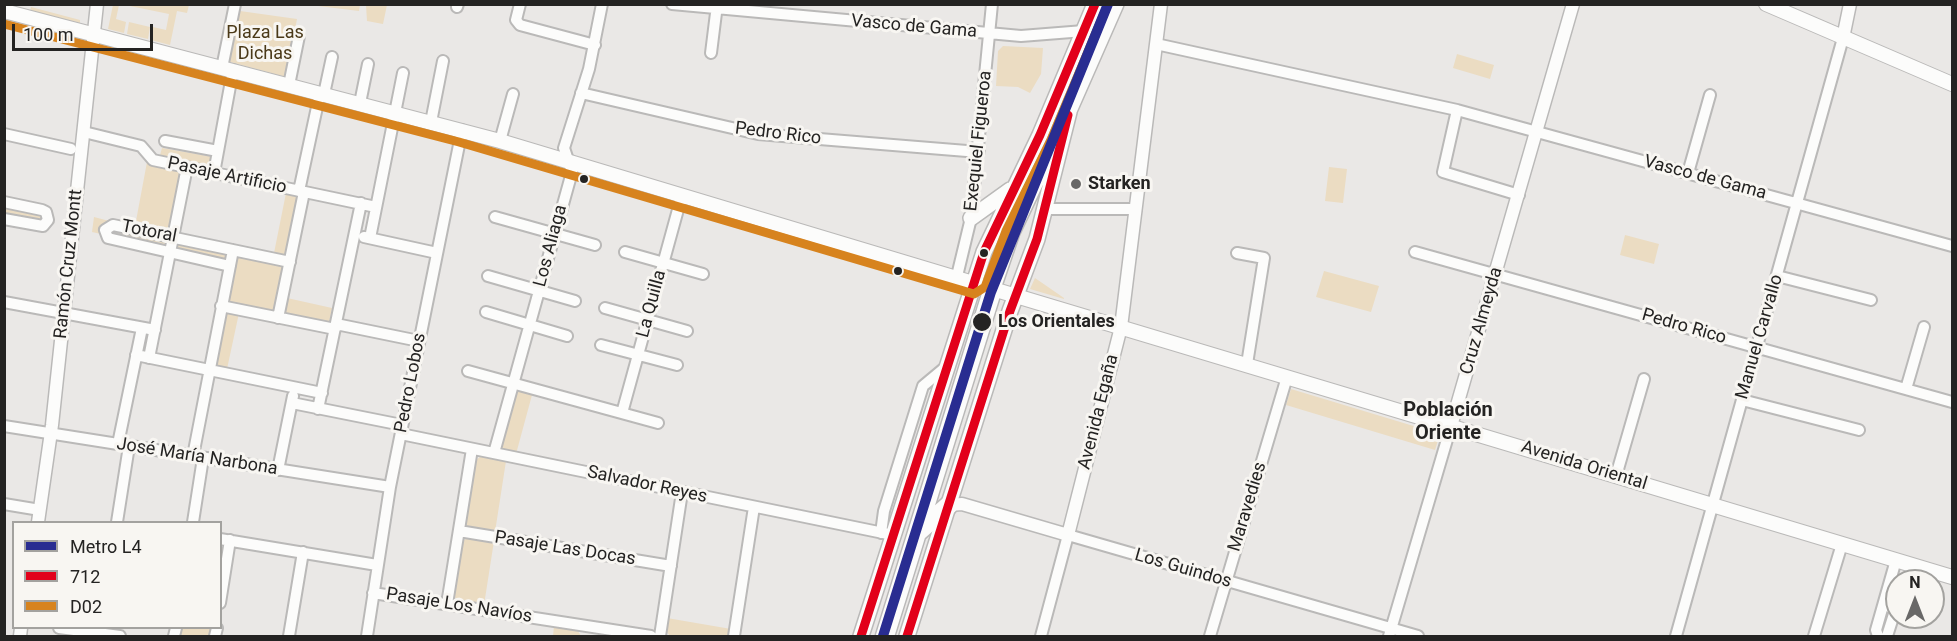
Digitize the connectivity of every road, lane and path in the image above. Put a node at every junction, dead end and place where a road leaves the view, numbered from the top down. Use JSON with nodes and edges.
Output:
{"nodes":[{"id":1,"x":97,"y":4,"type":"edge"},
{"id":2,"x":235,"y":4,"type":"edge"},
{"id":3,"x":520,"y":4,"type":"edge"},
{"id":4,"x":602,"y":4,"type":"edge"},
{"id":5,"x":672,"y":4,"type":"edge"},
{"id":6,"x":992,"y":4,"type":"edge"},
{"id":7,"x":1095,"y":4,"type":"edge"},
{"id":8,"x":1116,"y":4,"type":"edge"},
{"id":9,"x":1161,"y":4,"type":"edge"},
{"id":10,"x":1574,"y":4,"type":"edge"},
{"id":11,"x":1766,"y":4,"type":"edge"},
{"id":12,"x":1850,"y":4,"type":"edge"},
{"id":13,"x":717,"y":7,"type":"edge"},
{"id":14,"x":4,"y":11,"type":"edge"},
{"id":15,"x":1084,"y":31,"type":"junction"},
{"id":16,"x":990,"y":33,"type":"junction"},
{"id":17,"x":93,"y":34,"type":"junction"},
{"id":18,"x":299,"y":36,"type":"dead end"},
{"id":19,"x":1843,"y":38,"type":"junction"},
{"id":20,"x":1156,"y":44,"type":"junction"},
{"id":21,"x":595,"y":45,"type":"junction"},
{"id":22,"x":711,"y":53,"type":"dead end"},
{"id":23,"x":332,"y":57,"type":"dead end"},
{"id":24,"x":443,"y":61,"type":"dead end"},
{"id":25,"x":368,"y":64,"type":"dead end"},
{"id":26,"x":228,"y":69,"type":"junction"},
{"id":27,"x":403,"y":73,"type":"dead end"},
{"id":28,"x":1953,"y":84,"type":"edge"},
{"id":29,"x":289,"y":85,"type":"junction"},
{"id":30,"x":581,"y":93,"type":"junction"},
{"id":31,"x":322,"y":94,"type":"junction"},
{"id":32,"x":513,"y":94,"type":"dead end"},
{"id":33,"x":1710,"y":95,"type":"dead end"},
{"id":34,"x":360,"y":103,"type":"junction"},
{"id":35,"x":1457,"y":110,"type":"junction"},
{"id":36,"x":395,"y":112,"type":"junction"},
{"id":37,"x":1069,"y":112,"type":"junction"},
{"id":38,"x":431,"y":122,"type":"junction"},
{"id":39,"x":462,"y":130,"type":"junction"},
{"id":40,"x":84,"y":132,"type":"junction"},
{"id":41,"x":1537,"y":133,"type":"junction"},
{"id":42,"x":4,"y":134,"type":"edge"},
{"id":43,"x":165,"y":141,"type":"dead end"},
{"id":44,"x":500,"y":141,"type":"junction"},
{"id":45,"x":71,"y":149,"type":"dead end"},
{"id":46,"x":218,"y":151,"type":"junction"},
{"id":47,"x":979,"y":152,"type":"junction"},
{"id":48,"x":568,"y":161,"type":"junction"},
{"id":49,"x":187,"y":167,"type":"junction"},
{"id":50,"x":214,"y":173,"type":"junction"},
{"id":51,"x":1688,"y":173,"type":"junction"},
{"id":52,"x":1016,"y":183,"type":"junction"},
{"id":53,"x":302,"y":191,"type":"junction"},
{"id":54,"x":682,"y":195,"type":"junction"},
{"id":55,"x":1518,"y":195,"type":"junction"},
{"id":56,"x":4,"y":202,"type":"edge"},
{"id":57,"x":1797,"y":203,"type":"junction"},
{"id":58,"x":361,"y":204,"type":"junction"},
{"id":59,"x":376,"y":207,"type":"junction"},
{"id":60,"x":1046,"y":209,"type":"junction"},
{"id":61,"x":1136,"y":209,"type":"junction"},
{"id":62,"x":495,"y":217,"type":"dead end"},
{"id":63,"x":971,"y":218,"type":"junction"},
{"id":64,"x":4,"y":219,"type":"edge"},
{"id":65,"x":555,"y":234,"type":"junction"},
{"id":66,"x":354,"y":235,"type":"junction"},
{"id":67,"x":173,"y":237,"type":"junction"},
{"id":68,"x":370,"y":238,"type":"junction"},
{"id":69,"x":595,"y":245,"type":"dead end"},
{"id":70,"x":1953,"y":246,"type":"edge"},
{"id":71,"x":233,"y":250,"type":"junction"},
{"id":72,"x":170,"y":252,"type":"junction"},
{"id":73,"x":625,"y":252,"type":"dead end"},
{"id":74,"x":1415,"y":252,"type":"dead end"},
{"id":75,"x":437,"y":253,"type":"junction"},
{"id":76,"x":1237,"y":253,"type":"dead end"},
{"id":77,"x":290,"y":262,"type":"junction"},
{"id":78,"x":663,"y":263,"type":"junction"},
{"id":79,"x":230,"y":266,"type":"junction"},
{"id":80,"x":703,"y":274,"type":"dead end"},
{"id":81,"x":1495,"y":274,"type":"junction"},
{"id":82,"x":488,"y":276,"type":"dead end"},
{"id":83,"x":957,"y":276,"type":"junction"},
{"id":84,"x":1777,"y":276,"type":"junction"},
{"id":85,"x":974,"y":282,"type":"junction"},
{"id":86,"x":993,"y":288,"type":"junction"},
{"id":87,"x":539,"y":291,"type":"junction"},
{"id":88,"x":1016,"y":295,"type":"junction"},
{"id":89,"x":1871,"y":300,"type":"dead end"},
{"id":90,"x":4,"y":302,"type":"edge"},
{"id":91,"x":575,"y":302,"type":"dead end"},
{"id":92,"x":221,"y":306,"type":"junction"},
{"id":93,"x":605,"y":308,"type":"dead end"},
{"id":94,"x":486,"y":312,"type":"dead end"},
{"id":95,"x":64,"y":313,"type":"junction"},
{"id":96,"x":278,"y":318,"type":"junction"},
{"id":97,"x":648,"y":320,"type":"junction"},
{"id":98,"x":530,"y":325,"type":"junction"},
{"id":99,"x":142,"y":327,"type":"junction"},
{"id":100,"x":335,"y":327,"type":"junction"},
{"id":101,"x":1121,"y":327,"type":"junction"},
{"id":102,"x":1924,"y":327,"type":"dead end"},
{"id":103,"x":155,"y":330,"type":"junction"},
{"id":104,"x":687,"y":331,"type":"dead end"},
{"id":105,"x":567,"y":336,"type":"dead end"},
{"id":106,"x":419,"y":341,"type":"junction"},
{"id":107,"x":601,"y":345,"type":"dead end"},
{"id":108,"x":1757,"y":348,"type":"junction"},
{"id":109,"x":136,"y":355,"type":"junction"},
{"id":110,"x":638,"y":355,"type":"junction"},
{"id":111,"x":149,"y":358,"type":"junction"},
{"id":112,"x":1247,"y":364,"type":"junction"},
{"id":113,"x":677,"y":365,"type":"dead end"},
{"id":114,"x":208,"y":370,"type":"junction"},
{"id":115,"x":468,"y":371,"type":"dead end"},
{"id":116,"x":1287,"y":377,"type":"junction"},
{"id":117,"x":1644,"y":379,"type":"dead end"},
{"id":118,"x":513,"y":384,"type":"junction"},
{"id":119,"x":295,"y":387,"type":"junction"},
{"id":120,"x":1906,"y":389,"type":"junction"},
{"id":121,"x":322,"y":393,"type":"junction"},
{"id":122,"x":1742,"y":400,"type":"junction"},
{"id":123,"x":1953,"y":402,"type":"edge"},
{"id":124,"x":292,"y":403,"type":"junction"},
{"id":125,"x":318,"y":409,"type":"junction"},
{"id":126,"x":622,"y":413,"type":"junction"},
{"id":127,"x":658,"y":423,"type":"dead end"},
{"id":128,"x":4,"y":426,"type":"edge"},
{"id":129,"x":1451,"y":426,"type":"junction"},
{"id":130,"x":402,"y":430,"type":"junction"},
{"id":131,"x":1859,"y":430,"type":"dead end"},
{"id":132,"x":51,"y":434,"type":"junction"},
{"id":133,"x":123,"y":445,"type":"junction"},
{"id":134,"x":472,"y":449,"type":"junction"},
{"id":135,"x":494,"y":453,"type":"junction"},
{"id":136,"x":198,"y":457,"type":"junction"},
{"id":137,"x":278,"y":470,"type":"junction"},
{"id":138,"x":1616,"y":476,"type":"junction"},
{"id":139,"x":390,"y":487,"type":"junction"},
{"id":140,"x":682,"y":492,"type":"junction"},
{"id":141,"x":4,"y":504,"type":"edge"},
{"id":142,"x":949,"y":505,"type":"junction"},
{"id":143,"x":1713,"y":505,"type":"junction"},
{"id":144,"x":754,"y":507,"type":"junction"},
{"id":145,"x":40,"y":510,"type":"junction"},
{"id":146,"x":38,"y":521,"type":"edge"},
{"id":147,"x":117,"y":521,"type":"edge"},
{"id":148,"x":192,"y":521,"type":"edge"},
{"id":149,"x":459,"y":531,"type":"junction"},
{"id":150,"x":887,"y":534,"type":"junction"},
{"id":151,"x":916,"y":535,"type":"junction"},
{"id":152,"x":1068,"y":536,"type":"junction"},
{"id":153,"x":225,"y":539,"type":"edge"},
{"id":154,"x":1842,"y":544,"type":"junction"},
{"id":155,"x":303,"y":552,"type":"junction"},
{"id":156,"x":1896,"y":560,"type":"junction"},
{"id":157,"x":377,"y":565,"type":"junction"},
{"id":158,"x":671,"y":566,"type":"junction"},
{"id":159,"x":222,"y":577,"type":"edge"},
{"id":160,"x":1953,"y":577,"type":"edge"},
{"id":161,"x":1226,"y":581,"type":"junction"},
{"id":162,"x":373,"y":593,"type":"junction"},
{"id":163,"x":1884,"y":603,"type":"junction"},
{"id":164,"x":447,"y":604,"type":"junction"},
{"id":165,"x":871,"y":604,"type":"junction"},
{"id":166,"x":100,"y":630,"type":"edge"},
{"id":167,"x":586,"y":631,"type":"edge"},
{"id":168,"x":1390,"y":633,"type":"edge"},
{"id":169,"x":120,"y":636,"type":"edge"},
{"id":170,"x":289,"y":636,"type":"edge"},
{"id":171,"x":367,"y":636,"type":"edge"},
{"id":172,"x":651,"y":636,"type":"edge"},
{"id":173,"x":660,"y":636,"type":"edge"},
{"id":174,"x":734,"y":636,"type":"edge"},
{"id":175,"x":855,"y":636,"type":"edge"},
{"id":176,"x":861,"y":636,"type":"edge"},
{"id":177,"x":885,"y":636,"type":"edge"},
{"id":178,"x":907,"y":636,"type":"edge"},
{"id":179,"x":1041,"y":636,"type":"edge"},
{"id":180,"x":1209,"y":636,"type":"edge"},
{"id":181,"x":1418,"y":636,"type":"edge"},
{"id":182,"x":1676,"y":636,"type":"edge"},
{"id":183,"x":1814,"y":636,"type":"edge"},
{"id":184,"x":1878,"y":636,"type":"edge"},
{"id":185,"x":1887,"y":636,"type":"edge"}],
"edges":[{"from":1,"to":17,"type":"street","name":"Ramón Cruz Montt"},
{"from":2,"to":26,"type":"street"},
{"from":3,"to":21,"type":"street"},
{"from":4,"to":21,"type":"street","name":"Los Aliaga"},
{"from":5,"to":13,"type":"street","name":"Vasco de Gama"},
{"from":6,"to":16,"type":"street","name":"Exequiel Figueroa"},
{"from":7,"to":15,"type":"main road"},
{"from":8,"to":37,"type":"main road"},
{"from":9,"to":20,"type":"street","name":"Avenida Egaña"},
{"from":10,"to":41,"type":"street","name":"Cruz Almeyda"},
{"from":11,"to":19,"type":"main road"},
{"from":12,"to":19,"type":"street"},
{"from":13,"to":16,"type":"street","name":"Vasco de Gama"},
{"from":13,"to":22,"type":"street"},
{"from":14,"to":17,"type":"main road","name":"Avenida Oriental"},
{"from":15,"to":16,"type":"street","name":"Vasco de Gama"},
{"from":15,"to":52,"type":"main road"},
{"from":16,"to":47,"type":"street","name":"Exequiel Figueroa"},
{"from":17,"to":26,"type":"main road","name":"Avenida Oriental"},
{"from":17,"to":40,"type":"street","name":"Ramón Cruz Montt"},
{"from":18,"to":29,"type":"street"},
{"from":19,"to":28,"type":"main road"},
{"from":19,"to":57,"type":"street","name":"Manuel Carvallo"},
{"from":20,"to":35,"type":"street","name":"Vasco de Gama"},
{"from":20,"to":61,"type":"street","name":"Avenida Egaña"},
{"from":21,"to":30,"type":"street","name":"Los Aliaga"},
{"from":23,"to":31,"type":"street"},
{"from":24,"to":38,"type":"street"},
{"from":25,"to":34,"type":"street"},
{"from":26,"to":29,"type":"main road","name":"Avenida Oriental"},
{"from":26,"to":46,"type":"street"},
{"from":27,"to":36,"type":"street"},
{"from":29,"to":31,"type":"main road","name":"Avenida Oriental"},
{"from":30,"to":47,"type":"street","name":"Pedro Rico"},
{"from":30,"to":48,"type":"street","name":"Los Aliaga"},
{"from":31,"to":34,"type":"main road","name":"Avenida Oriental"},
{"from":31,"to":53,"type":"street"},
{"from":32,"to":44,"type":"street"},
{"from":33,"to":51,"type":"street"},
{"from":34,"to":36,"type":"main road","name":"Avenida Oriental"},
{"from":35,"to":41,"type":"street","name":"Vasco de Gama"},
{"from":35,"to":55,"type":"street"},
{"from":36,"to":38,"type":"main road","name":"Avenida Oriental"},
{"from":36,"to":59,"type":"street"},
{"from":37,"to":60,"type":"main road"},
{"from":37,"to":86,"type":"main road"},
{"from":38,"to":39,"type":"main road","name":"Avenida Oriental"},
{"from":39,"to":44,"type":"main road","name":"Avenida Oriental"},
{"from":39,"to":75,"type":"street","name":"Pedro Lobos"},
{"from":40,"to":49,"type":"street","name":"Pasaje Artificio"},
{"from":40,"to":95,"type":"street","name":"Ramón Cruz Montt"},
{"from":41,"to":51,"type":"street","name":"Vasco de Gama"},
{"from":41,"to":55,"type":"street","name":"Cruz Almeyda"},
{"from":42,"to":45,"type":"street"},
{"from":43,"to":46,"type":"street","name":"Pasaje Artificio"},
{"from":44,"to":48,"type":"main road","name":"Avenida Oriental"},
{"from":46,"to":50,"type":"street"},
{"from":47,"to":63,"type":"street","name":"Exequiel Figueroa"},
{"from":48,"to":54,"type":"main road","name":"Avenida Oriental"},
{"from":48,"to":65,"type":"street","name":"Los Aliaga"},
{"from":49,"to":50,"type":"street","name":"Pasaje Artificio"},
{"from":49,"to":67,"type":"street"},
{"from":50,"to":53,"type":"street","name":"Pasaje Artificio"},
{"from":51,"to":57,"type":"street","name":"Vasco de Gama"},
{"from":52,"to":63,"type":"main road"},
{"from":52,"to":85,"type":"main road"},
{"from":53,"to":58,"type":"street","name":"Pasaje Artificio"},
{"from":53,"to":77,"type":"street"},
{"from":54,"to":78,"type":"street","name":"La Quilla"},
{"from":54,"to":83,"type":"main road","name":"Avenida Oriental"},
{"from":55,"to":81,"type":"street","name":"Cruz Almeyda"},
{"from":56,"to":64,"type":"street"},
{"from":57,"to":70,"type":"street","name":"Vasco de Gama"},
{"from":57,"to":84,"type":"street","name":"Manuel Carvallo"},
{"from":58,"to":59,"type":"street","name":"Pasaje Artificio"},
{"from":58,"to":66,"type":"street"},
{"from":59,"to":68,"type":"street"},
{"from":60,"to":61,"type":"street"},
{"from":60,"to":88,"type":"main road"},
{"from":61,"to":101,"type":"street","name":"Avenida Egaña"},
{"from":62,"to":65,"type":"street"},
{"from":63,"to":83,"type":"street","name":"Exequiel Figueroa"},
{"from":65,"to":69,"type":"street"},
{"from":65,"to":87,"type":"street","name":"Los Aliaga"},
{"from":66,"to":68,"type":"street"},
{"from":66,"to":100,"type":"street"},
{"from":67,"to":71,"type":"street","name":"Totoral"},
{"from":67,"to":72,"type":"street"},
{"from":67,"to":72,"type":"street","name":"Totoral"},
{"from":68,"to":75,"type":"street"},
{"from":71,"to":77,"type":"street","name":"Totoral"},
{"from":71,"to":79,"type":"street"},
{"from":72,"to":79,"type":"street","name":"Totoral"},
{"from":72,"to":103,"type":"street"},
{"from":73,"to":78,"type":"street"},
{"from":74,"to":81,"type":"street","name":"Pedro Rico"},
{"from":75,"to":106,"type":"street","name":"Pedro Lobos"},
{"from":76,"to":112,"type":"street"},
{"from":77,"to":96,"type":"street"},
{"from":78,"to":80,"type":"street"},
{"from":78,"to":97,"type":"street","name":"La Quilla"},
{"from":79,"to":92,"type":"street"},
{"from":81,"to":108,"type":"street","name":"Pedro Rico"},
{"from":81,"to":129,"type":"street","name":"Cruz Almeyda"},
{"from":82,"to":87,"type":"street"},
{"from":83,"to":85,"type":"main road","name":"Avenida Oriental"},
{"from":84,"to":89,"type":"street"},
{"from":84,"to":108,"type":"street","name":"Manuel Carvallo"},
{"from":85,"to":86,"type":"main road","name":"Avenida Oriental"},
{"from":85,"to":150,"type":"main road"},
{"from":86,"to":88,"type":"main road","name":"Avenida Oriental"},
{"from":86,"to":151,"type":"highway"},
{"from":87,"to":91,"type":"street"},
{"from":87,"to":98,"type":"street","name":"Los Aliaga"},
{"from":88,"to":101,"type":"main road","name":"Avenida Oriental"},
{"from":88,"to":142,"type":"main road"},
{"from":90,"to":95,"type":"street"},
{"from":92,"to":96,"type":"street"},
{"from":92,"to":114,"type":"street"},
{"from":93,"to":97,"type":"street"},
{"from":94,"to":98,"type":"street"},
{"from":95,"to":99,"type":"street"},
{"from":95,"to":132,"type":"street","name":"Ramón Cruz Montt"},
{"from":96,"to":100,"type":"street"},
{"from":97,"to":104,"type":"street"},
{"from":97,"to":110,"type":"street","name":"La Quilla"},
{"from":98,"to":105,"type":"street"},
{"from":98,"to":118,"type":"street","name":"Los Aliaga"},
{"from":99,"to":103,"type":"street"},
{"from":99,"to":109,"type":"street"},
{"from":100,"to":106,"type":"street"},
{"from":100,"to":121,"type":"street"},
{"from":101,"to":112,"type":"main road","name":"Avenida Oriental"},
{"from":101,"to":152,"type":"street","name":"Avenida Egaña"},
{"from":102,"to":120,"type":"street"},
{"from":103,"to":111,"type":"street"},
{"from":106,"to":130,"type":"street","name":"Pedro Lobos"},
{"from":107,"to":110,"type":"street"},
{"from":108,"to":120,"type":"street","name":"Pedro Rico"},
{"from":108,"to":122,"type":"street","name":"Manuel Carvallo"},
{"from":109,"to":111,"type":"street"},
{"from":109,"to":133,"type":"street"},
{"from":110,"to":113,"type":"street"},
{"from":110,"to":126,"type":"street","name":"La Quilla"},
{"from":111,"to":114,"type":"street"},
{"from":112,"to":116,"type":"main road","name":"Avenida Oriental"},
{"from":114,"to":119,"type":"street"},
{"from":114,"to":136,"type":"street"},
{"from":115,"to":118,"type":"street"},
{"from":116,"to":129,"type":"main road","name":"Avenida Oriental"},
{"from":116,"to":161,"type":"street","name":"Maravedies"},
{"from":117,"to":138,"type":"street"},
{"from":118,"to":126,"type":"street"},
{"from":118,"to":135,"type":"street","name":"Los Aliaga"},
{"from":119,"to":121,"type":"street"},
{"from":119,"to":124,"type":"street"},
{"from":120,"to":123,"type":"street","name":"Pedro Rico"},
{"from":121,"to":125,"type":"street"},
{"from":122,"to":131,"type":"street"},
{"from":122,"to":143,"type":"street","name":"Manuel Carvallo"},
{"from":124,"to":125,"type":"street","name":"Salvador Reyes"},
{"from":124,"to":137,"type":"street"},
{"from":125,"to":130,"type":"street","name":"Salvador Reyes"},
{"from":126,"to":127,"type":"street"},
{"from":128,"to":132,"type":"street","name":"José María Narbona"},
{"from":129,"to":138,"type":"main road","name":"Avenida Oriental"},
{"from":129,"to":168,"type":"street","name":"Cruz Almeyda"},
{"from":130,"to":134,"type":"street","name":"Salvador Reyes"},
{"from":130,"to":139,"type":"street","name":"Pedro Lobos"},
{"from":132,"to":133,"type":"street","name":"José María Narbona"},
{"from":132,"to":145,"type":"street","name":"Ramón Cruz Montt"},
{"from":133,"to":136,"type":"street","name":"José María Narbona"},
{"from":133,"to":147,"type":"street"},
{"from":134,"to":135,"type":"street","name":"Salvador Reyes"},
{"from":134,"to":149,"type":"street"},
{"from":135,"to":140,"type":"street","name":"Salvador Reyes"},
{"from":136,"to":137,"type":"street","name":"José María Narbona"},
{"from":136,"to":148,"type":"street"},
{"from":137,"to":139,"type":"street","name":"José María Narbona"},
{"from":138,"to":143,"type":"main road","name":"Avenida Oriental"},
{"from":139,"to":157,"type":"street","name":"Pedro Lobos"},
{"from":140,"to":144,"type":"street","name":"Salvador Reyes"},
{"from":140,"to":158,"type":"street"},
{"from":141,"to":145,"type":"street"},
{"from":142,"to":151,"type":"highway"},
{"from":142,"to":152,"type":"street","name":"Los Guindos"},
{"from":142,"to":178,"type":"main road"},
{"from":143,"to":154,"type":"main road","name":"Avenida Oriental"},
{"from":143,"to":182,"type":"street","name":"Manuel Carvallo"},
{"from":144,"to":150,"type":"street","name":"Salvador Reyes"},
{"from":144,"to":174,"type":"street"},
{"from":145,"to":146,"type":"street","name":"Ramón Cruz Montt"},
{"from":149,"to":158,"type":"street","name":"Pasaje Las Docas"},
{"from":149,"to":164,"type":"street"},
{"from":150,"to":165,"type":"main road"},
{"from":151,"to":177,"type":"highway"},
{"from":152,"to":161,"type":"street","name":"Los Guindos"},
{"from":152,"to":179,"type":"street","name":"Avenida Egaña"},
{"from":153,"to":155,"type":"street"},
{"from":153,"to":159,"type":"street"},
{"from":154,"to":156,"type":"main road","name":"Avenida Oriental"},
{"from":154,"to":183,"type":"street"},
{"from":155,"to":157,"type":"street"},
{"from":155,"to":170,"type":"street"},
{"from":156,"to":160,"type":"main road","name":"Avenida Oriental"},
{"from":156,"to":163,"type":"street"},
{"from":157,"to":162,"type":"street","name":"Pedro Lobos"},
{"from":158,"to":173,"type":"street"},
{"from":161,"to":168,"type":"street","name":"Los Guindos"},
{"from":161,"to":180,"type":"street","name":"Maravedies"},
{"from":162,"to":164,"type":"street","name":"Pasaje Los Navíos"},
{"from":162,"to":171,"type":"street","name":"Pedro Lobos"},
{"from":163,"to":184,"type":"street"},
{"from":163,"to":185,"type":"street"},
{"from":164,"to":167,"type":"street","name":"Pasaje Los Navíos"},
{"from":165,"to":175,"type":"street"},
{"from":165,"to":176,"type":"main road"},
{"from":166,"to":169,"type":"street"},
{"from":167,"to":172,"type":"street","name":"Pasaje Los Navíos"},
{"from":168,"to":181,"type":"street","name":"Los Guindos"}]}
